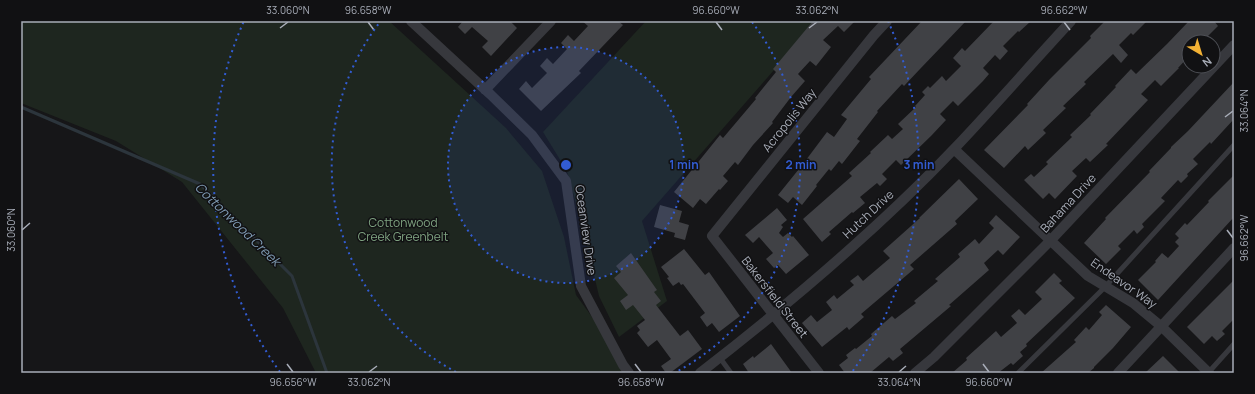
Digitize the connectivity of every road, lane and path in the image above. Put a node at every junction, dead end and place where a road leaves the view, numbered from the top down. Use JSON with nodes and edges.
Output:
{"nodes":[{"id":1,"x":411,"y":21,"type":"edge"},
{"id":2,"x":551,"y":21,"type":"edge"},
{"id":3,"x":887,"y":21,"type":"edge"},
{"id":4,"x":1071,"y":21,"type":"edge"},
{"id":5,"x":1234,"y":45,"type":"edge"},
{"id":6,"x":485,"y":90,"type":"junction"},
{"id":7,"x":1234,"y":145,"type":"edge"},
{"id":8,"x":954,"y":149,"type":"junction"},
{"id":9,"x":712,"y":236,"type":"joint"},
{"id":10,"x":1051,"y":240,"type":"junction"},
{"id":11,"x":1234,"y":248,"type":"edge"},
{"id":12,"x":1105,"y":287,"type":"junction"},
{"id":13,"x":773,"y":315,"type":"junction"},
{"id":14,"x":1162,"y":327,"type":"junction"},
{"id":15,"x":1234,"y":344,"type":"edge"},
{"id":16,"x":720,"y":358,"type":"junction"},
{"id":17,"x":629,"y":373,"type":"edge"},
{"id":18,"x":700,"y":373,"type":"edge"},
{"id":19,"x":731,"y":373,"type":"edge"},
{"id":20,"x":819,"y":373,"type":"edge"},
{"id":21,"x":914,"y":373,"type":"edge"},
{"id":22,"x":1018,"y":373,"type":"edge"},
{"id":23,"x":1118,"y":373,"type":"edge"},
{"id":24,"x":1208,"y":373,"type":"edge"}],
"edges":[{"from":1,"to":6,"type":"street","name":"Oceanview Drive"},
{"from":2,"to":6,"type":"street"},
{"from":3,"to":9,"type":"street","name":"Acropolis Way"},
{"from":4,"to":8,"type":"street","name":"Hutch Drive"},
{"from":5,"to":10,"type":"street","name":"Bahama Drive"},
{"from":6,"to":17,"type":"street","name":"Oceanview Drive"},
{"from":7,"to":12,"type":"lane"},
{"from":8,"to":10,"type":"street","name":"Endeavor Way"},
{"from":8,"to":13,"type":"street","name":"Hutch Drive"},
{"from":9,"to":13,"type":"street","name":"Bakersfield Street"},
{"from":10,"to":12,"type":"street","name":"Endeavor Way"},
{"from":10,"to":21,"type":"street","name":"Bahama Drive"},
{"from":11,"to":14,"type":"street"},
{"from":12,"to":14,"type":"street","name":"Endeavor Way"},
{"from":12,"to":22,"type":"lane"},
{"from":13,"to":16,"type":"street","name":"Hutch Drive"},
{"from":13,"to":20,"type":"street","name":"Bakersfield Street"},
{"from":14,"to":23,"type":"street"},
{"from":14,"to":24,"type":"street","name":"Endeavor Way"},
{"from":15,"to":24,"type":"lane"},
{"from":16,"to":18,"type":"street","name":"Hutch Drive"},
{"from":16,"to":19,"type":"lane"}]}
